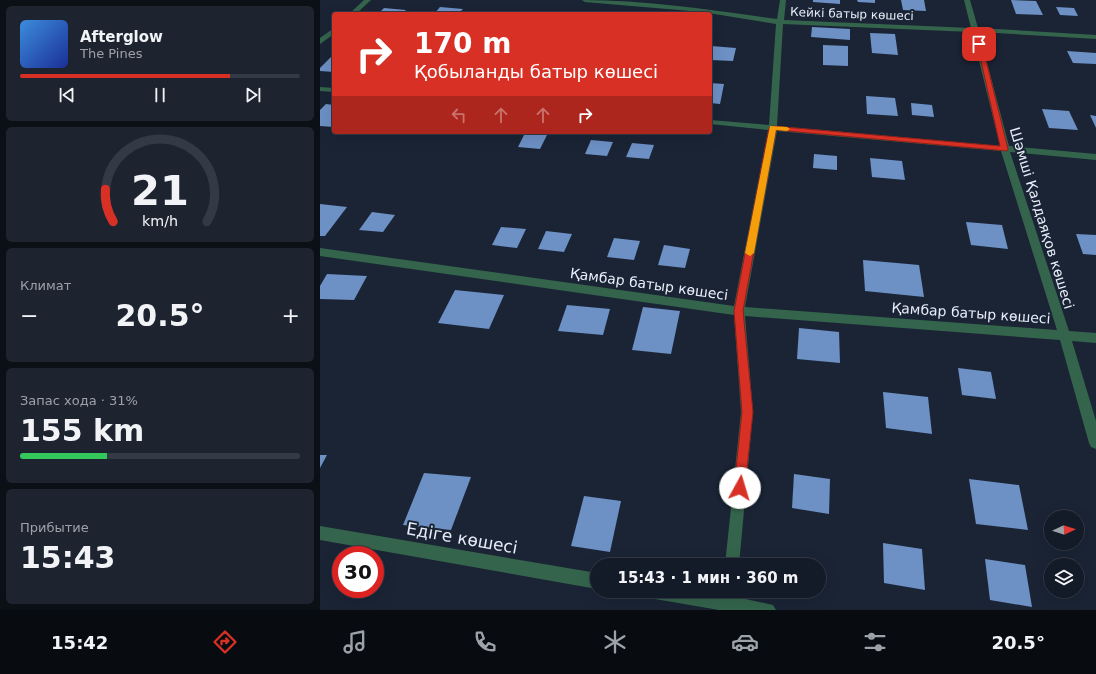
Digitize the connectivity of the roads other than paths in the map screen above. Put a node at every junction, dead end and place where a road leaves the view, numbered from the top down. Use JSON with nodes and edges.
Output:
{"nodes":[{"id":1,"x":368,"y":0,"type":"edge"},
{"id":2,"x":585,"y":0,"type":"edge"},
{"id":3,"x":783,"y":0,"type":"edge"},
{"id":4,"x":967,"y":0,"type":"edge"},
{"id":5,"x":354,"y":12,"type":"edge"},
{"id":6,"x":780,"y":22,"type":"junction"},
{"id":7,"x":975,"y":30,"type":"junction"},
{"id":8,"x":332,"y":32,"type":"edge"},
{"id":9,"x":1096,"y":37,"type":"edge"},
{"id":10,"x":320,"y":42,"type":"edge"},
{"id":11,"x":320,"y":89,"type":"edge"},
{"id":12,"x":332,"y":90,"type":"edge"},
{"id":13,"x":712,"y":122,"type":"edge"},
{"id":14,"x":773,"y":128,"type":"junction"},
{"id":15,"x":1005,"y":149,"type":"junction"},
{"id":16,"x":1096,"y":158,"type":"edge"},
{"id":17,"x":320,"y":252,"type":"edge"},
{"id":18,"x":739,"y":311,"type":"junction"},
{"id":19,"x":1064,"y":334,"type":"junction"},
{"id":20,"x":1096,"y":338,"type":"edge"},
{"id":21,"x":1096,"y":443,"type":"edge"},
{"id":22,"x":320,"y":533,"type":"edge"},
{"id":23,"x":733,"y":558,"type":"edge"},
{"id":24,"x":590,"y":580,"type":"edge"},
{"id":25,"x":701,"y":598,"type":"edge"},
{"id":26,"x":728,"y":602,"type":"edge"},
{"id":27,"x":768,"y":610,"type":"edge"}],
"edges":[{"from":1,"to":5,"type":"street"},
{"from":2,"to":6,"type":"street","name":"Кейкі батыр көшесі"},
{"from":3,"to":6,"type":"street"},
{"from":4,"to":7,"type":"street","name":"Шәмші Қалдаяқов көшесі"},
{"from":6,"to":7,"type":"street","name":"Кейкі батыр көшесі"},
{"from":6,"to":14,"type":"street"},
{"from":7,"to":9,"type":"street","name":"Кейкі батыр көшесі"},
{"from":7,"to":15,"type":"street","name":"Шәмші Қалдаяқов көшесі"},
{"from":8,"to":10,"type":"street"},
{"from":11,"to":12,"type":"street"},
{"from":13,"to":14,"type":"street"},
{"from":14,"to":15,"type":"street"},
{"from":14,"to":18,"type":"street"},
{"from":15,"to":16,"type":"street"},
{"from":15,"to":19,"type":"street","name":"Шәмші Қалдаяқов көшесі"},
{"from":17,"to":18,"type":"street","name":"Қамбар батыр көшесі"},
{"from":18,"to":19,"type":"street","name":"Қамбар батыр көшесі"},
{"from":18,"to":23,"type":"street"},
{"from":19,"to":20,"type":"street","name":"Қамбар батыр көшесі"},
{"from":19,"to":21,"type":"street","name":"Шәмші Қалдаяқов көшесі"},
{"from":22,"to":24,"type":"street","name":"Едіге көшесі"},
{"from":25,"to":26,"type":"street"},
{"from":26,"to":27,"type":"street"}]}
